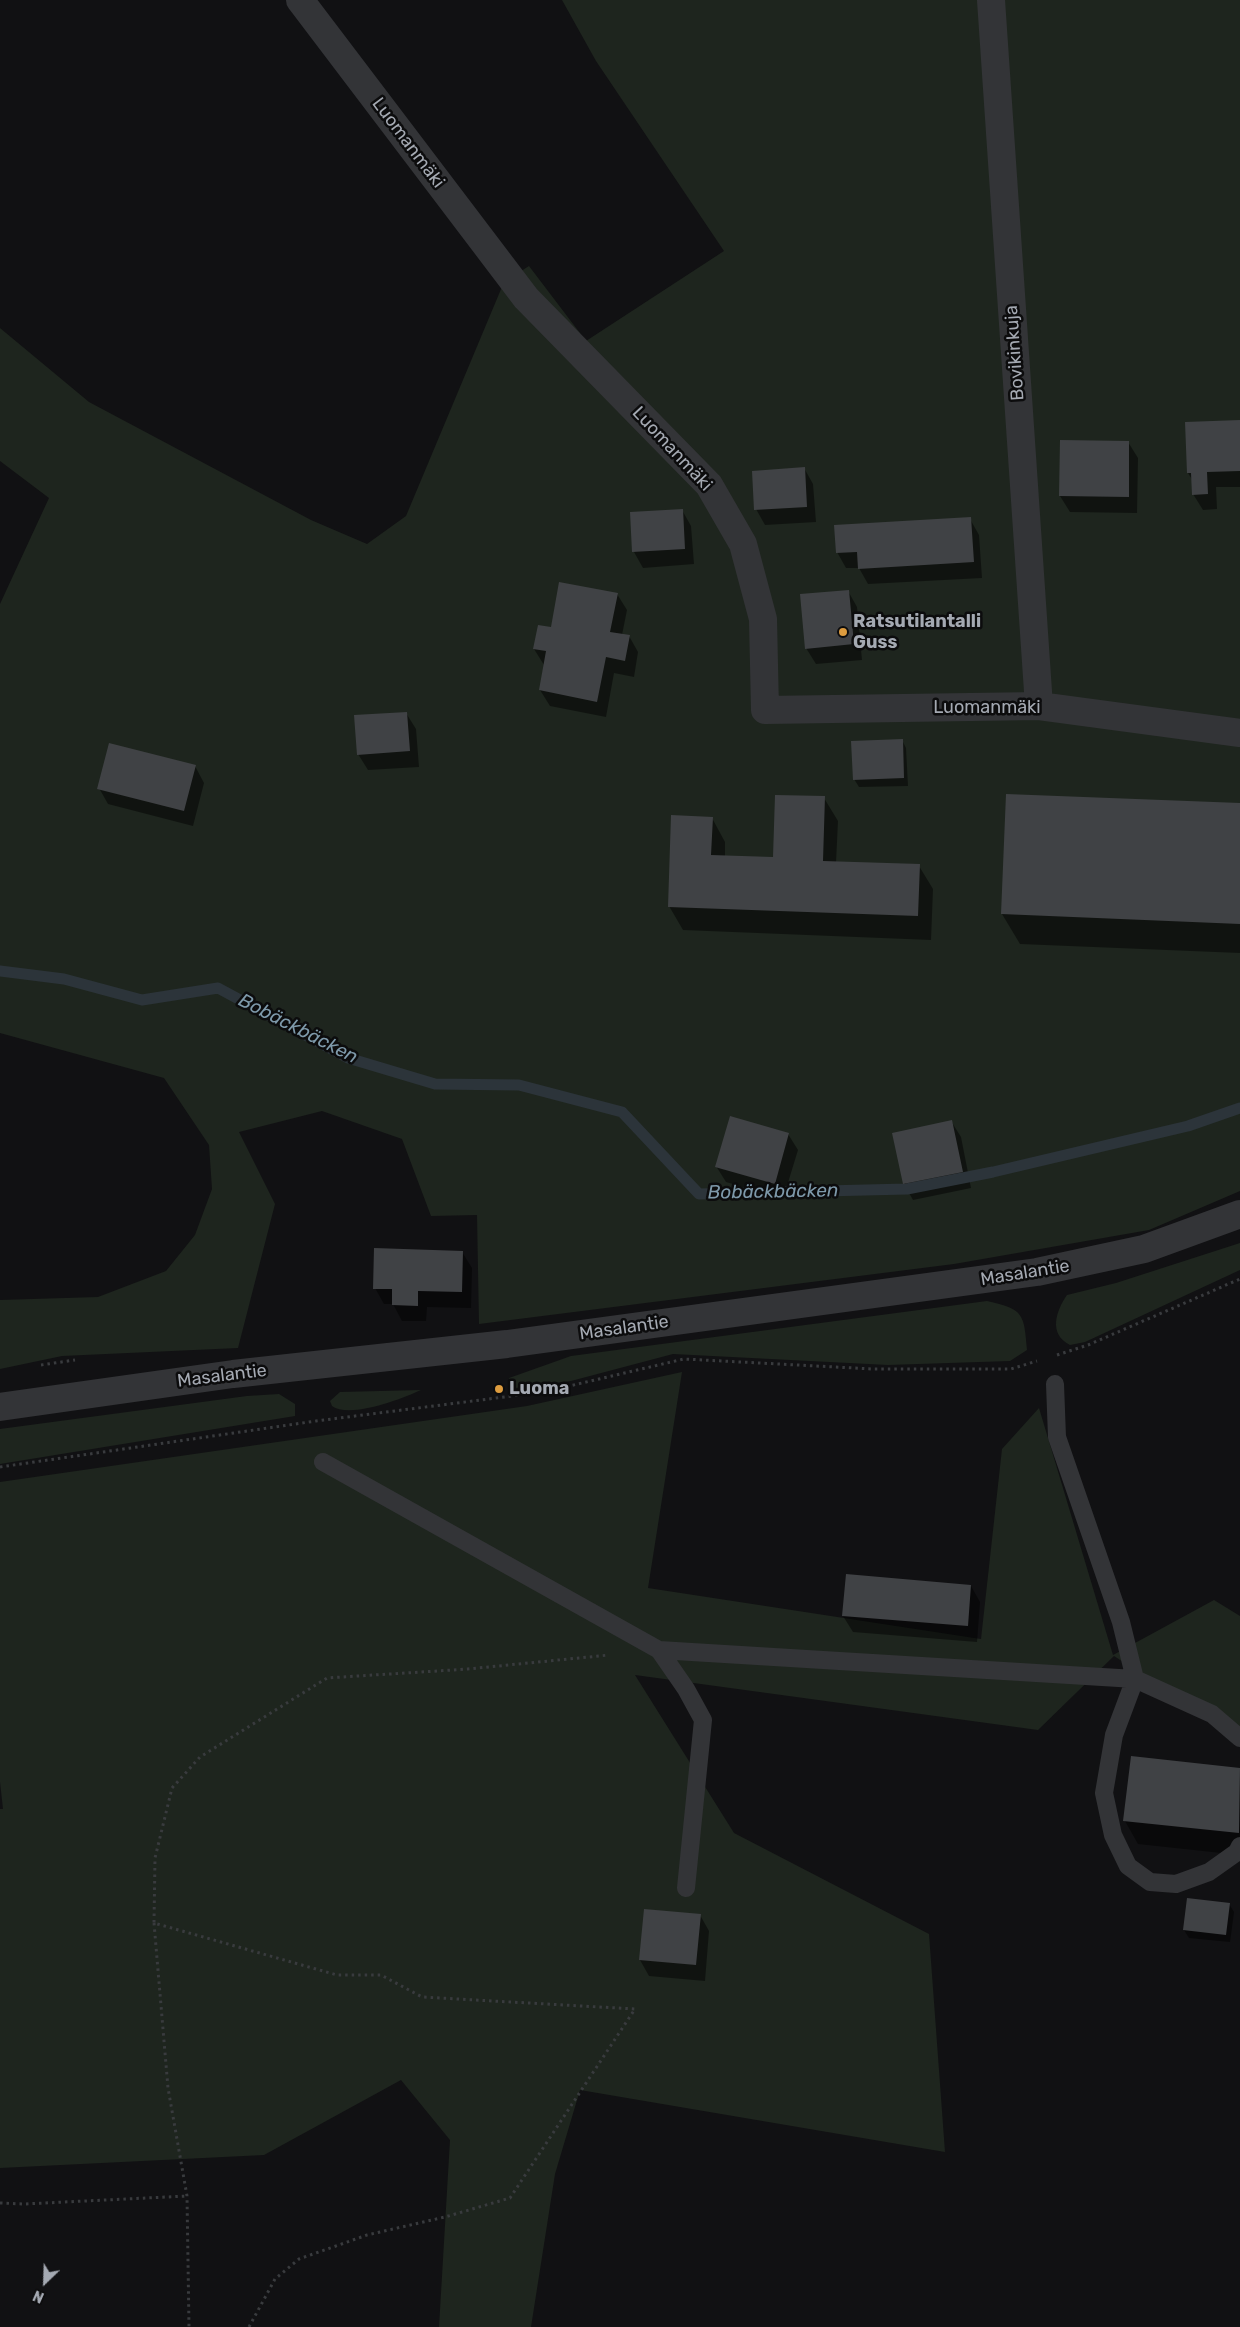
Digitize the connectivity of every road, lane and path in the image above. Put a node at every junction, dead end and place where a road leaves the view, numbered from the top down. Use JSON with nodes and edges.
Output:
{"nodes":[{"id":1,"x":300,"y":0,"type":"edge"},
{"id":2,"x":991,"y":0,"type":"edge"},
{"id":3,"x":1039,"y":706,"type":"junction"},
{"id":4,"x":1240,"y":733,"type":"edge"},
{"id":5,"x":1240,"y":1214,"type":"edge"},
{"id":6,"x":1240,"y":1279,"type":"edge"},
{"id":7,"x":1053,"y":1356,"type":"dead end"},
{"id":8,"x":1045,"y":1358,"type":"dead end"},
{"id":9,"x":1055,"y":1384,"type":"dead end"},
{"id":10,"x":0,"y":1407,"type":"edge"},
{"id":11,"x":323,"y":1462,"type":"dead end"},
{"id":12,"x":0,"y":1467,"type":"edge"},
{"id":13,"x":659,"y":1650,"type":"junction"},
{"id":14,"x":1136,"y":1679,"type":"junction"},
{"id":15,"x":1240,"y":1738,"type":"edge"},
{"id":16,"x":1240,"y":1846,"type":"edge"},
{"id":17,"x":686,"y":1888,"type":"dead end"},
{"id":18,"x":154,"y":1923,"type":"junction"},
{"id":19,"x":187,"y":2196,"type":"junction"},
{"id":20,"x":0,"y":2203,"type":"edge"},
{"id":21,"x":189,"y":2327,"type":"edge"},
{"id":22,"x":249,"y":2327,"type":"edge"}],
"edges":[{"from":1,"to":3,"type":"street","name":"Luomanmäki"},
{"from":2,"to":3,"type":"street","name":"Bovikinkuja"},
{"from":3,"to":4,"type":"street","name":"Luomanmäki"},
{"from":5,"to":10,"type":"street","name":"Masalantie"},
{"from":6,"to":7,"type":"path"},
{"from":8,"to":12,"type":"path"},
{"from":9,"to":14,"type":"lane"},
{"from":11,"to":13,"type":"lane"},
{"from":13,"to":14,"type":"lane"},
{"from":13,"to":17,"type":"lane"},
{"from":13,"to":18,"type":"path"},
{"from":14,"to":15,"type":"lane"},
{"from":14,"to":16,"type":"lane"},
{"from":18,"to":19,"type":"path"},
{"from":18,"to":22,"type":"path"},
{"from":19,"to":20,"type":"path"},
{"from":19,"to":21,"type":"path"}]}
